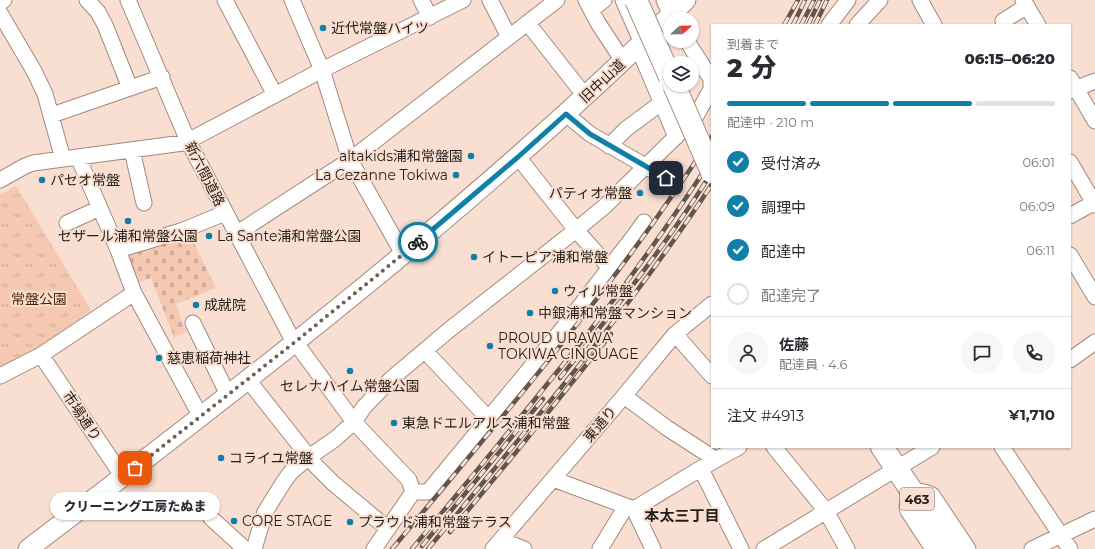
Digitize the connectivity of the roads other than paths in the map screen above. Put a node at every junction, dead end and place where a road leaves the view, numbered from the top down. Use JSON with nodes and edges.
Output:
{"nodes":[{"id":1,"x":4,"y":0,"type":"edge"},
{"id":2,"x":87,"y":0,"type":"edge"},
{"id":3,"x":128,"y":0,"type":"edge"},
{"id":4,"x":225,"y":0,"type":"edge"},
{"id":5,"x":292,"y":0,"type":"edge"},
{"id":6,"x":421,"y":0,"type":"edge"},
{"id":7,"x":463,"y":0,"type":"edge"},
{"id":8,"x":490,"y":0,"type":"edge"},
{"id":9,"x":557,"y":0,"type":"edge"},
{"id":10,"x":604,"y":0,"type":"edge"},
{"id":11,"x":622,"y":0,"type":"edge"},
{"id":12,"x":636,"y":0,"type":"edge"},
{"id":13,"x":649,"y":0,"type":"edge"},
{"id":14,"x":686,"y":0,"type":"edge"},
{"id":15,"x":848,"y":0,"type":"edge"},
{"id":16,"x":880,"y":0,"type":"edge"},
{"id":17,"x":920,"y":0,"type":"edge"},
{"id":18,"x":0,"y":3,"type":"edge"},
{"id":19,"x":1025,"y":3,"type":"edge"},
{"id":20,"x":589,"y":5,"type":"edge"},
{"id":21,"x":669,"y":11,"type":"edge"},
{"id":22,"x":0,"y":13,"type":"edge"},
{"id":23,"x":430,"y":17,"type":"junction"},
{"id":24,"x":1003,"y":21,"type":"dead end"},
{"id":25,"x":830,"y":24,"type":"edge"},
{"id":26,"x":858,"y":24,"type":"edge"},
{"id":27,"x":933,"y":24,"type":"edge"},
{"id":28,"x":1037,"y":24,"type":"edge"},
{"id":29,"x":530,"y":26,"type":"dead end"},
{"id":30,"x":509,"y":37,"type":"junction"},
{"id":31,"x":640,"y":45,"type":"junction"},
{"id":32,"x":691,"y":48,"type":"edge"},
{"id":33,"x":674,"y":56,"type":"edge"},
{"id":34,"x":623,"y":61,"type":"junction"},
{"id":35,"x":663,"y":61,"type":"edge"},
{"id":36,"x":322,"y":70,"type":"junction"},
{"id":37,"x":162,"y":77,"type":"junction"},
{"id":38,"x":711,"y":78,"type":"edge"},
{"id":39,"x":1095,"y":81,"type":"edge"},
{"id":40,"x":1072,"y":86,"type":"edge"},
{"id":41,"x":130,"y":88,"type":"junction"},
{"id":42,"x":711,"y":88,"type":"edge"},
{"id":43,"x":677,"y":92,"type":"edge"},
{"id":44,"x":689,"y":92,"type":"edge"},
{"id":45,"x":275,"y":95,"type":"junction"},
{"id":46,"x":585,"y":96,"type":"junction"},
{"id":47,"x":661,"y":103,"type":"junction"},
{"id":48,"x":52,"y":114,"type":"junction"},
{"id":49,"x":566,"y":114,"type":"junction"},
{"id":50,"x":1095,"y":120,"type":"edge"},
{"id":51,"x":676,"y":137,"type":"junction"},
{"id":52,"x":188,"y":141,"type":"junction"},
{"id":53,"x":711,"y":143,"type":"edge"},
{"id":54,"x":609,"y":146,"type":"junction"},
{"id":55,"x":132,"y":150,"type":"junction"},
{"id":56,"x":78,"y":157,"type":"junction"},
{"id":57,"x":518,"y":157,"type":"junction"},
{"id":58,"x":63,"y":159,"type":"junction"},
{"id":59,"x":350,"y":160,"type":"junction"},
{"id":60,"x":1071,"y":164,"type":"edge"},
{"id":61,"x":645,"y":166,"type":"junction"},
{"id":62,"x":711,"y":170,"type":"edge"},
{"id":63,"x":2,"y":176,"type":"edge"},
{"id":64,"x":666,"y":178,"type":"dead end"},
{"id":65,"x":144,"y":203,"type":"dead end"},
{"id":66,"x":1095,"y":203,"type":"edge"},
{"id":67,"x":100,"y":208,"type":"junction"},
{"id":68,"x":225,"y":213,"type":"junction"},
{"id":69,"x":1071,"y":215,"type":"edge"},
{"id":70,"x":644,"y":222,"type":"dead end"},
{"id":71,"x":66,"y":223,"type":"dead end"},
{"id":72,"x":576,"y":230,"type":"junction"},
{"id":73,"x":236,"y":234,"type":"junction"},
{"id":74,"x":118,"y":250,"type":"junction"},
{"id":75,"x":403,"y":254,"type":"junction"},
{"id":76,"x":1071,"y":257,"type":"edge"},
{"id":77,"x":610,"y":268,"type":"junction"},
{"id":78,"x":134,"y":293,"type":"junction"},
{"id":79,"x":1095,"y":297,"type":"edge"},
{"id":80,"x":711,"y":305,"type":"edge"},
{"id":81,"x":193,"y":323,"type":"dead end"},
{"id":82,"x":675,"y":334,"type":"junction"},
{"id":83,"x":1095,"y":342,"type":"edge"},
{"id":84,"x":294,"y":343,"type":"junction"},
{"id":85,"x":425,"y":351,"type":"junction"},
{"id":86,"x":42,"y":355,"type":"junction"},
{"id":87,"x":1071,"y":359,"type":"edge"},
{"id":88,"x":711,"y":375,"type":"edge"},
{"id":89,"x":0,"y":376,"type":"edge"},
{"id":90,"x":248,"y":380,"type":"junction"},
{"id":91,"x":228,"y":396,"type":"junction"},
{"id":92,"x":624,"y":396,"type":"junction"},
{"id":93,"x":201,"y":417,"type":"junction"},
{"id":94,"x":488,"y":418,"type":"junction"},
{"id":95,"x":354,"y":422,"type":"junction"},
{"id":96,"x":737,"y":448,"type":"edge"},
{"id":97,"x":775,"y":448,"type":"edge"},
{"id":98,"x":883,"y":448,"type":"edge"},
{"id":99,"x":930,"y":448,"type":"edge"},
{"id":100,"x":1003,"y":448,"type":"edge"},
{"id":101,"x":309,"y":457,"type":"junction"},
{"id":102,"x":715,"y":459,"type":"junction"},
{"id":103,"x":701,"y":469,"type":"junction"},
{"id":104,"x":896,"y":469,"type":"junction"},
{"id":105,"x":123,"y":477,"type":"junction"},
{"id":106,"x":553,"y":478,"type":"junction"},
{"id":107,"x":911,"y":490,"type":"junction"},
{"id":108,"x":413,"y":492,"type":"junction"},
{"id":109,"x":630,"y":508,"type":"junction"},
{"id":110,"x":826,"y":511,"type":"junction"},
{"id":111,"x":211,"y":518,"type":"dead end"},
{"id":112,"x":1095,"y":519,"type":"edge"},
{"id":113,"x":388,"y":529,"type":"junction"},
{"id":114,"x":1061,"y":535,"type":"junction"},
{"id":115,"x":497,"y":544,"type":"edge"},
{"id":116,"x":652,"y":548,"type":"edge"},
{"id":117,"x":28,"y":549,"type":"edge"},
{"id":118,"x":245,"y":549,"type":"edge"},
{"id":119,"x":254,"y":549,"type":"edge"},
{"id":120,"x":374,"y":549,"type":"edge"},
{"id":121,"x":524,"y":549,"type":"edge"},
{"id":122,"x":600,"y":549,"type":"edge"},
{"id":123,"x":741,"y":549,"type":"edge"},
{"id":124,"x":764,"y":549,"type":"edge"},
{"id":125,"x":847,"y":549,"type":"edge"},
{"id":126,"x":933,"y":549,"type":"edge"},
{"id":127,"x":951,"y":549,"type":"edge"},
{"id":128,"x":968,"y":549,"type":"edge"},
{"id":129,"x":1032,"y":549,"type":"edge"},
{"id":130,"x":1070,"y":549,"type":"edge"}],
"edges":[{"from":1,"to":18,"type":"street"},
{"from":2,"to":41,"type":"street"},
{"from":3,"to":37,"type":"street","name":"新六間道路"},
{"from":4,"to":45,"type":"street"},
{"from":5,"to":36,"type":"street"},
{"from":6,"to":23,"type":"street"},
{"from":7,"to":23,"type":"street"},
{"from":8,"to":30,"type":"street"},
{"from":9,"to":30,"type":"street"},
{"from":10,"to":20,"type":"street"},
{"from":11,"to":31,"type":"street"},
{"from":12,"to":35,"type":"highway","bridge":true},
{"from":13,"to":33,"type":"highway"},
{"from":14,"to":21,"type":"main road","name":"旧中山道"},
{"from":15,"to":25,"type":"street"},
{"from":16,"to":26,"type":"street"},
{"from":17,"to":27,"type":"street"},
{"from":19,"to":24,"type":"street"},
{"from":19,"to":28,"type":"street"},
{"from":20,"to":34,"type":"street"},
{"from":21,"to":31,"type":"main road","name":"旧中山道"},
{"from":22,"to":48,"type":"street"},
{"from":23,"to":36,"type":"street"},
{"from":29,"to":46,"type":"street"},
{"from":30,"to":59,"type":"street"},
{"from":31,"to":34,"type":"main road","name":"旧中山道"},
{"from":31,"to":47,"type":"street"},
{"from":32,"to":38,"type":"street"},
{"from":34,"to":46,"type":"main road","name":"旧中山道"},
{"from":36,"to":45,"type":"street"},
{"from":36,"to":59,"type":"street"},
{"from":37,"to":41,"type":"street"},
{"from":37,"to":52,"type":"street","name":"新六間道路"},
{"from":39,"to":40,"type":"street"},
{"from":40,"to":50,"type":"street"},
{"from":41,"to":48,"type":"street"},
{"from":42,"to":51,"type":"street"},
{"from":43,"to":62,"type":"highway","bridge":true},
{"from":44,"to":53,"type":"highway"},
{"from":45,"to":52,"type":"street"},
{"from":46,"to":49,"type":"main road","name":"旧中山道"},
{"from":47,"to":51,"type":"street"},
{"from":47,"to":54,"type":"street"},
{"from":48,"to":58,"type":"street"},
{"from":49,"to":54,"type":"street"},
{"from":49,"to":57,"type":"main road","name":"旧中山道"},
{"from":51,"to":61,"type":"street"},
{"from":52,"to":55,"type":"street"},
{"from":52,"to":68,"type":"street","name":"新六間道路"},
{"from":54,"to":61,"type":"street"},
{"from":55,"to":56,"type":"street"},
{"from":55,"to":65,"type":"street"},
{"from":56,"to":58,"type":"street"},
{"from":56,"to":67,"type":"street"},
{"from":57,"to":72,"type":"street"},
{"from":57,"to":75,"type":"main road","name":"旧中山道"},
{"from":58,"to":63,"type":"street"},
{"from":59,"to":73,"type":"street"},
{"from":59,"to":75,"type":"street"},
{"from":60,"to":66,"type":"street"},
{"from":61,"to":64,"type":"street"},
{"from":61,"to":72,"type":"street"},
{"from":66,"to":69,"type":"street"},
{"from":67,"to":71,"type":"street"},
{"from":67,"to":74,"type":"street"},
{"from":68,"to":73,"type":"street","name":"新六間道路"},
{"from":68,"to":74,"type":"street"},
{"from":70,"to":77,"type":"street"},
{"from":72,"to":77,"type":"street"},
{"from":72,"to":85,"type":"street"},
{"from":73,"to":84,"type":"street","name":"新六間道路"},
{"from":74,"to":78,"type":"street"},
{"from":75,"to":84,"type":"main road","name":"旧中山道"},
{"from":76,"to":79,"type":"street"},
{"from":77,"to":94,"type":"street"},
{"from":78,"to":86,"type":"street"},
{"from":78,"to":93,"type":"street"},
{"from":80,"to":82,"type":"street","name":"東通り"},
{"from":81,"to":91,"type":"street"},
{"from":82,"to":88,"type":"street"},
{"from":82,"to":92,"type":"street","name":"東通り"},
{"from":83,"to":87,"type":"street"},
{"from":84,"to":90,"type":"main road","name":"旧中山道"},
{"from":84,"to":95,"type":"street","name":"新六間道路"},
{"from":85,"to":94,"type":"street"},
{"from":85,"to":95,"type":"street"},
{"from":86,"to":89,"type":"street"},
{"from":86,"to":105,"type":"street","name":"市場通り"},
{"from":90,"to":91,"type":"main road","name":"旧中山道"},
{"from":90,"to":101,"type":"street"},
{"from":91,"to":93,"type":"main road","name":"旧中山道"},
{"from":92,"to":102,"type":"street"},
{"from":92,"to":106,"type":"street","name":"東通り"},
{"from":93,"to":105,"type":"main road","name":"旧中山道"},
{"from":94,"to":108,"type":"street"},
{"from":95,"to":101,"type":"street"},
{"from":95,"to":108,"type":"street","name":"新六間道路"},
{"from":96,"to":102,"type":"street"},
{"from":97,"to":110,"type":"street"},
{"from":98,"to":104,"type":"highway","number":"463"},
{"from":99,"to":104,"type":"street"},
{"from":100,"to":114,"type":"street"},
{"from":101,"to":113,"type":"street"},
{"from":101,"to":119,"type":"street"},
{"from":102,"to":103,"type":"street"},
{"from":103,"to":109,"type":"street"},
{"from":103,"to":123,"type":"street"},
{"from":104,"to":107,"type":"highway","number":"463"},
{"from":104,"to":110,"type":"street"},
{"from":105,"to":117,"type":"main road","name":"旧中山道"},
{"from":106,"to":109,"type":"street"},
{"from":106,"to":115,"type":"street","name":"東通り"},
{"from":107,"to":126,"type":"street"},
{"from":107,"to":127,"type":"highway","number":"463"},
{"from":107,"to":128,"type":"street"},
{"from":108,"to":113,"type":"street"},
{"from":109,"to":116,"type":"street"},
{"from":109,"to":122,"type":"street"},
{"from":110,"to":124,"type":"street"},
{"from":110,"to":125,"type":"street"},
{"from":111,"to":118,"type":"street"},
{"from":112,"to":114,"type":"street"},
{"from":113,"to":120,"type":"street"},
{"from":114,"to":129,"type":"street"},
{"from":114,"to":130,"type":"street"},
{"from":115,"to":121,"type":"street"}]}
